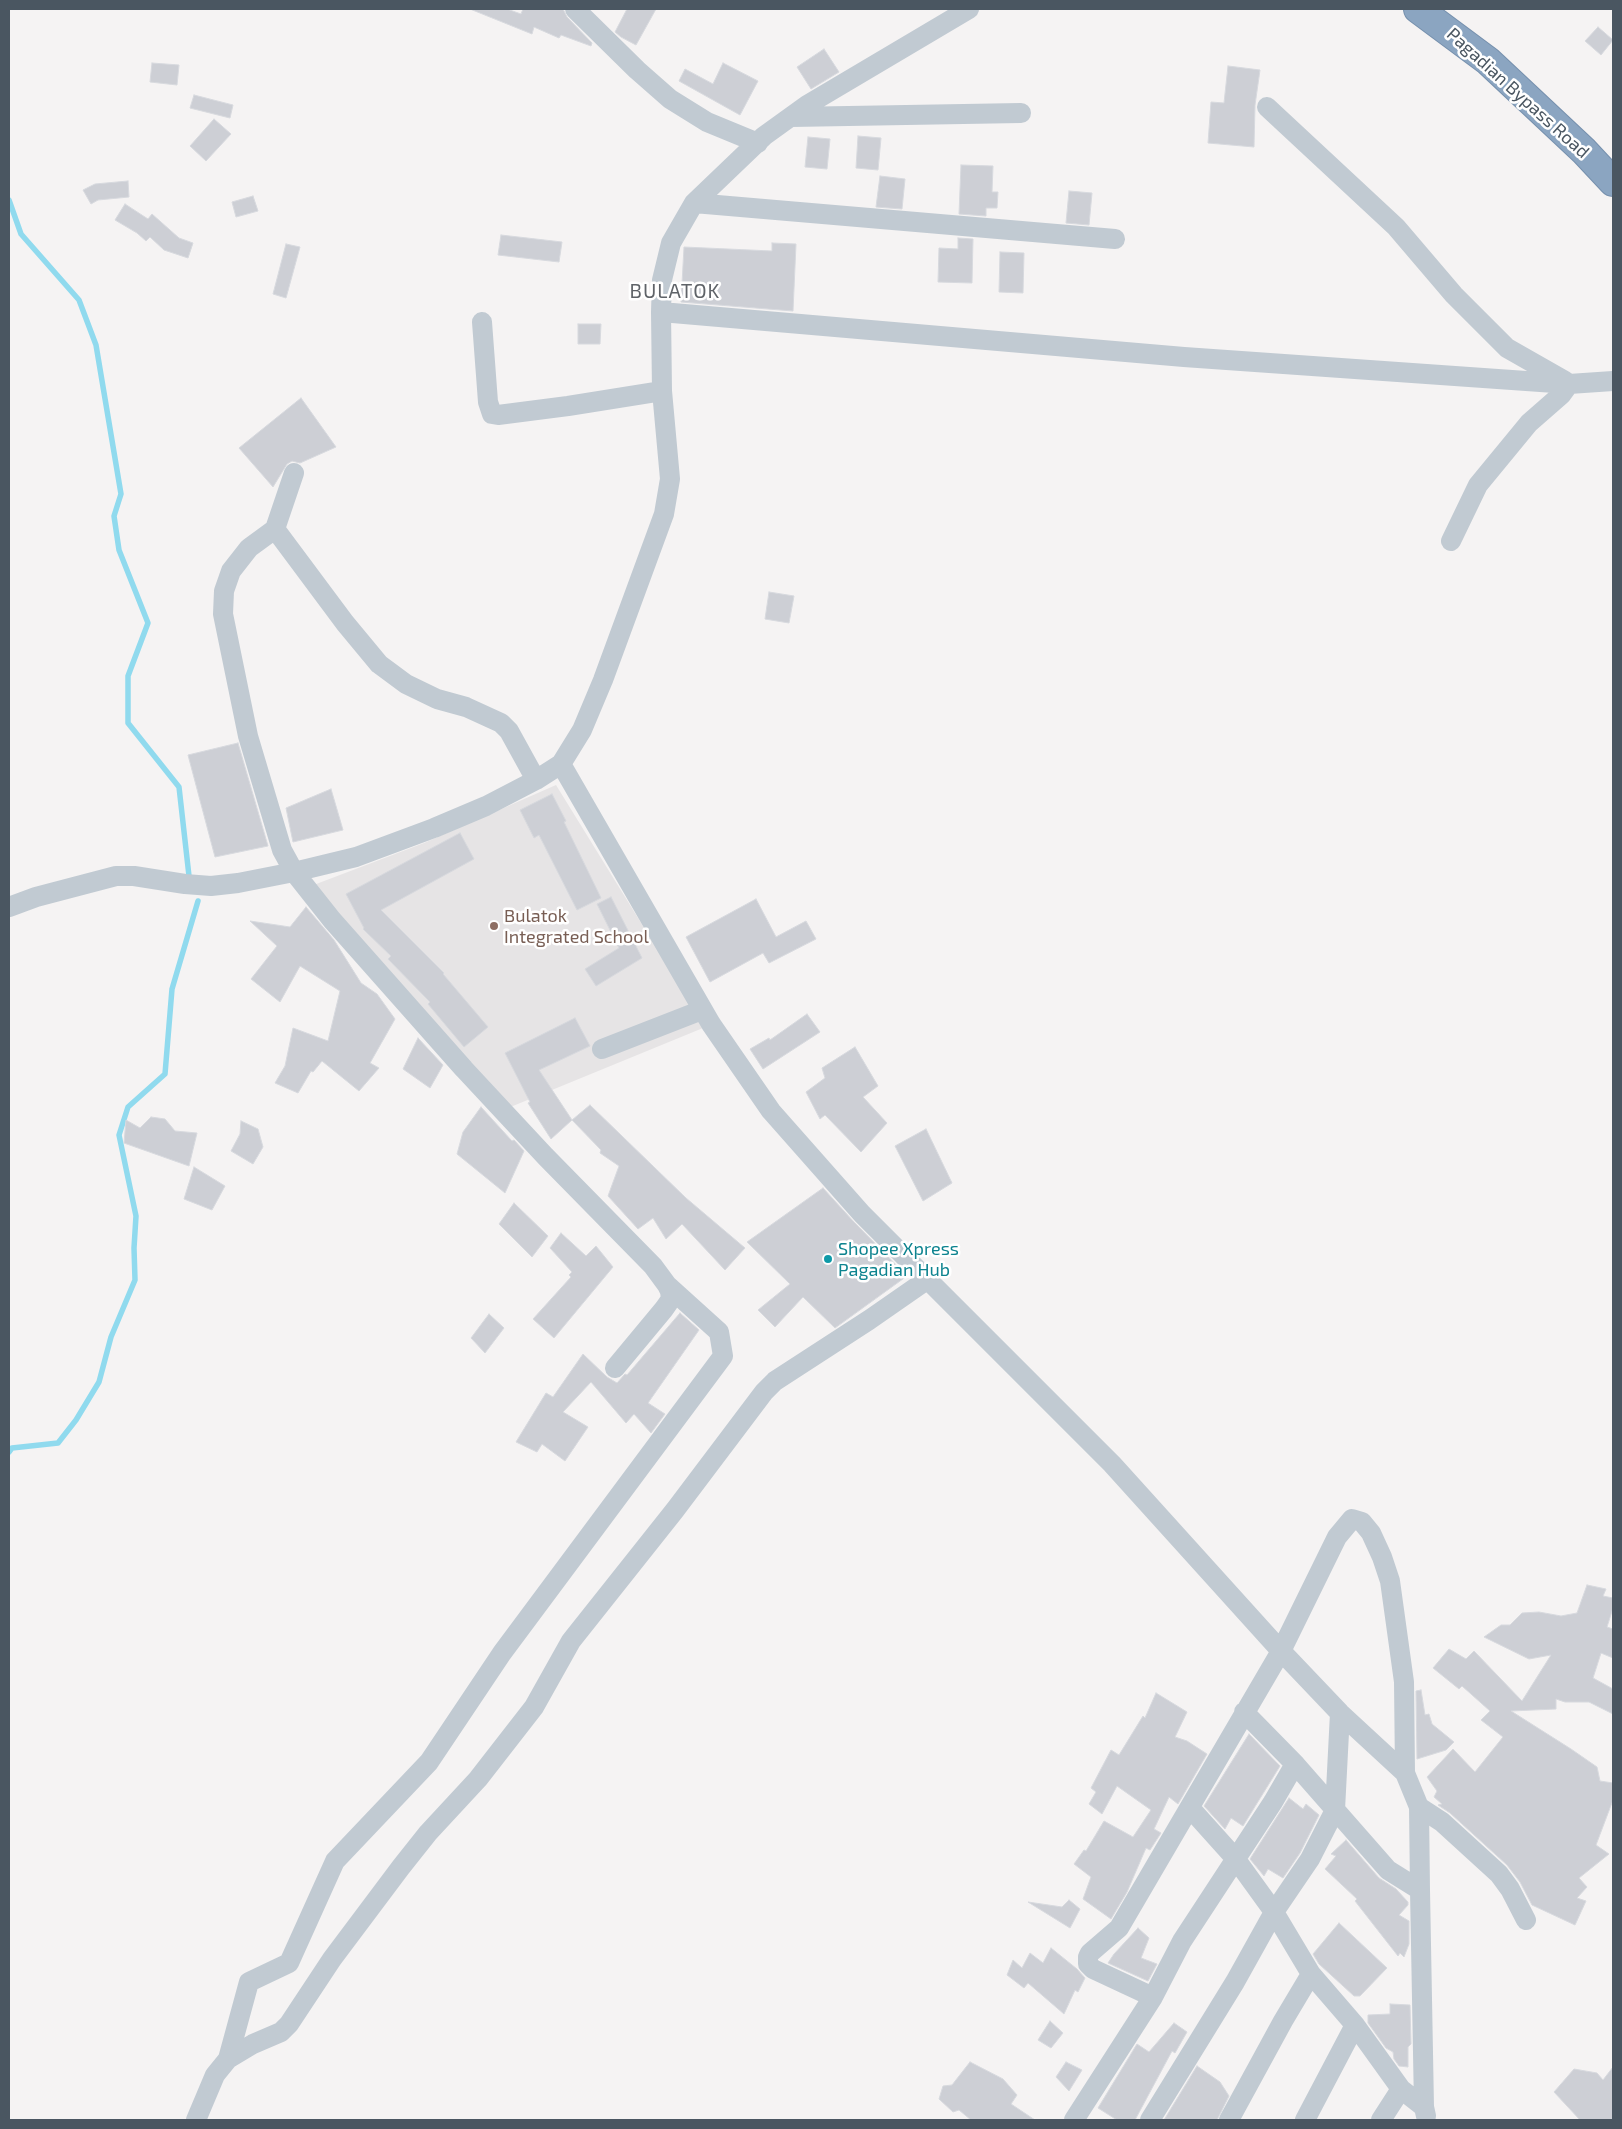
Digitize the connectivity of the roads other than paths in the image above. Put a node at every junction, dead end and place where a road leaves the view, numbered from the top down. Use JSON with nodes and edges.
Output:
{"nodes":[{"id":1,"x":575,"y":9,"type":"edge"},
{"id":2,"x":969,"y":9,"type":"edge"},
{"id":3,"x":1418,"y":9,"type":"edge"},
{"id":4,"x":1267,"y":108,"type":"dead end"},
{"id":5,"x":1021,"y":113,"type":"dead end"},
{"id":6,"x":791,"y":117,"type":"junction"},
{"id":7,"x":758,"y":143,"type":"junction"},
{"id":8,"x":1613,"y":182,"type":"edge"},
{"id":9,"x":694,"y":203,"type":"junction"},
{"id":10,"x":1115,"y":239,"type":"dead end"},
{"id":11,"x":661,"y":312,"type":"junction"},
{"id":12,"x":482,"y":322,"type":"dead end"},
{"id":13,"x":1613,"y":381,"type":"edge"},
{"id":14,"x":1569,"y":384,"type":"junction"},
{"id":15,"x":662,"y":391,"type":"junction"},
{"id":16,"x":294,"y":473,"type":"dead end"},
{"id":17,"x":275,"y":529,"type":"junction"},
{"id":18,"x":1451,"y":541,"type":"dead end"},
{"id":19,"x":561,"y":764,"type":"junction"},
{"id":20,"x":536,"y":780,"type":"junction"},
{"id":21,"x":294,"y":872,"type":"junction"},
{"id":22,"x":9,"y":907,"type":"edge"},
{"id":23,"x":702,"y":1010,"type":"junction"},
{"id":24,"x":602,"y":1048,"type":"dead end"},
{"id":25,"x":928,"y":1279,"type":"junction"},
{"id":26,"x":667,"y":1285,"type":"junction"},
{"id":27,"x":615,"y":1368,"type":"dead end"},
{"id":28,"x":1281,"y":1651,"type":"junction"},
{"id":29,"x":1244,"y":1712,"type":"junction"},
{"id":30,"x":1340,"y":1714,"type":"junction"},
{"id":31,"x":1294,"y":1764,"type":"junction"},
{"id":32,"x":1405,"y":1773,"type":"junction"},
{"id":33,"x":1419,"y":1807,"type":"junction"},
{"id":34,"x":1191,"y":1809,"type":"junction"},
{"id":35,"x":1335,"y":1810,"type":"junction"},
{"id":36,"x":1235,"y":1858,"type":"junction"},
{"id":37,"x":1420,"y":1890,"type":"junction"},
{"id":38,"x":1274,"y":1912,"type":"junction"},
{"id":39,"x":1526,"y":1920,"type":"dead end"},
{"id":40,"x":1311,"y":1974,"type":"junction"},
{"id":41,"x":1153,"y":1997,"type":"junction"},
{"id":42,"x":1355,"y":2025,"type":"junction"},
{"id":43,"x":228,"y":2059,"type":"junction"},
{"id":44,"x":1401,"y":2089,"type":"junction"},
{"id":45,"x":1426,"y":2114,"type":"edge"},
{"id":46,"x":196,"y":2120,"type":"edge"},
{"id":47,"x":1074,"y":2120,"type":"edge"},
{"id":48,"x":1150,"y":2120,"type":"edge"},
{"id":49,"x":1230,"y":2120,"type":"edge"},
{"id":50,"x":1305,"y":2120,"type":"edge"},
{"id":51,"x":1381,"y":2120,"type":"edge"}],
"edges":[{"from":1,"to":7,"type":"street"},
{"from":2,"to":6,"type":"street"},
{"from":3,"to":8,"type":"highway","name":"Pagadian Bypass Road"},
{"from":4,"to":14,"type":"street"},
{"from":5,"to":6,"type":"street"},
{"from":6,"to":7,"type":"street"},
{"from":7,"to":9,"type":"street"},
{"from":9,"to":10,"type":"street"},
{"from":9,"to":11,"type":"street"},
{"from":11,"to":14,"type":"street"},
{"from":11,"to":15,"type":"street"},
{"from":12,"to":15,"type":"street"},
{"from":13,"to":14,"type":"street"},
{"from":14,"to":18,"type":"street"},
{"from":15,"to":19,"type":"street"},
{"from":16,"to":17,"type":"street"},
{"from":17,"to":20,"type":"street"},
{"from":17,"to":21,"type":"street"},
{"from":19,"to":20,"type":"street"},
{"from":19,"to":23,"type":"street"},
{"from":20,"to":21,"type":"street"},
{"from":21,"to":22,"type":"street"},
{"from":21,"to":26,"type":"street"},
{"from":23,"to":24,"type":"street"},
{"from":23,"to":25,"type":"street"},
{"from":25,"to":28,"type":"street"},
{"from":25,"to":43,"type":"street"},
{"from":26,"to":27,"type":"street"},
{"from":26,"to":43,"type":"street"},
{"from":28,"to":29,"type":"street"},
{"from":28,"to":30,"type":"street"},
{"from":28,"to":32,"type":"street"},
{"from":29,"to":31,"type":"street"},
{"from":29,"to":34,"type":"street"},
{"from":30,"to":32,"type":"street"},
{"from":30,"to":35,"type":"street"},
{"from":31,"to":35,"type":"street"},
{"from":31,"to":36,"type":"street"},
{"from":32,"to":33,"type":"street"},
{"from":33,"to":37,"type":"street"},
{"from":33,"to":39,"type":"street"},
{"from":34,"to":36,"type":"street"},
{"from":34,"to":41,"type":"street"},
{"from":35,"to":37,"type":"street"},
{"from":35,"to":38,"type":"street"},
{"from":36,"to":38,"type":"street"},
{"from":36,"to":41,"type":"street"},
{"from":37,"to":45,"type":"street"},
{"from":38,"to":40,"type":"street"},
{"from":38,"to":48,"type":"street"},
{"from":40,"to":42,"type":"street"},
{"from":40,"to":49,"type":"street"},
{"from":41,"to":47,"type":"street"},
{"from":42,"to":44,"type":"street"},
{"from":42,"to":50,"type":"street"},
{"from":43,"to":46,"type":"street"},
{"from":44,"to":45,"type":"street"},
{"from":44,"to":51,"type":"street"}]}
